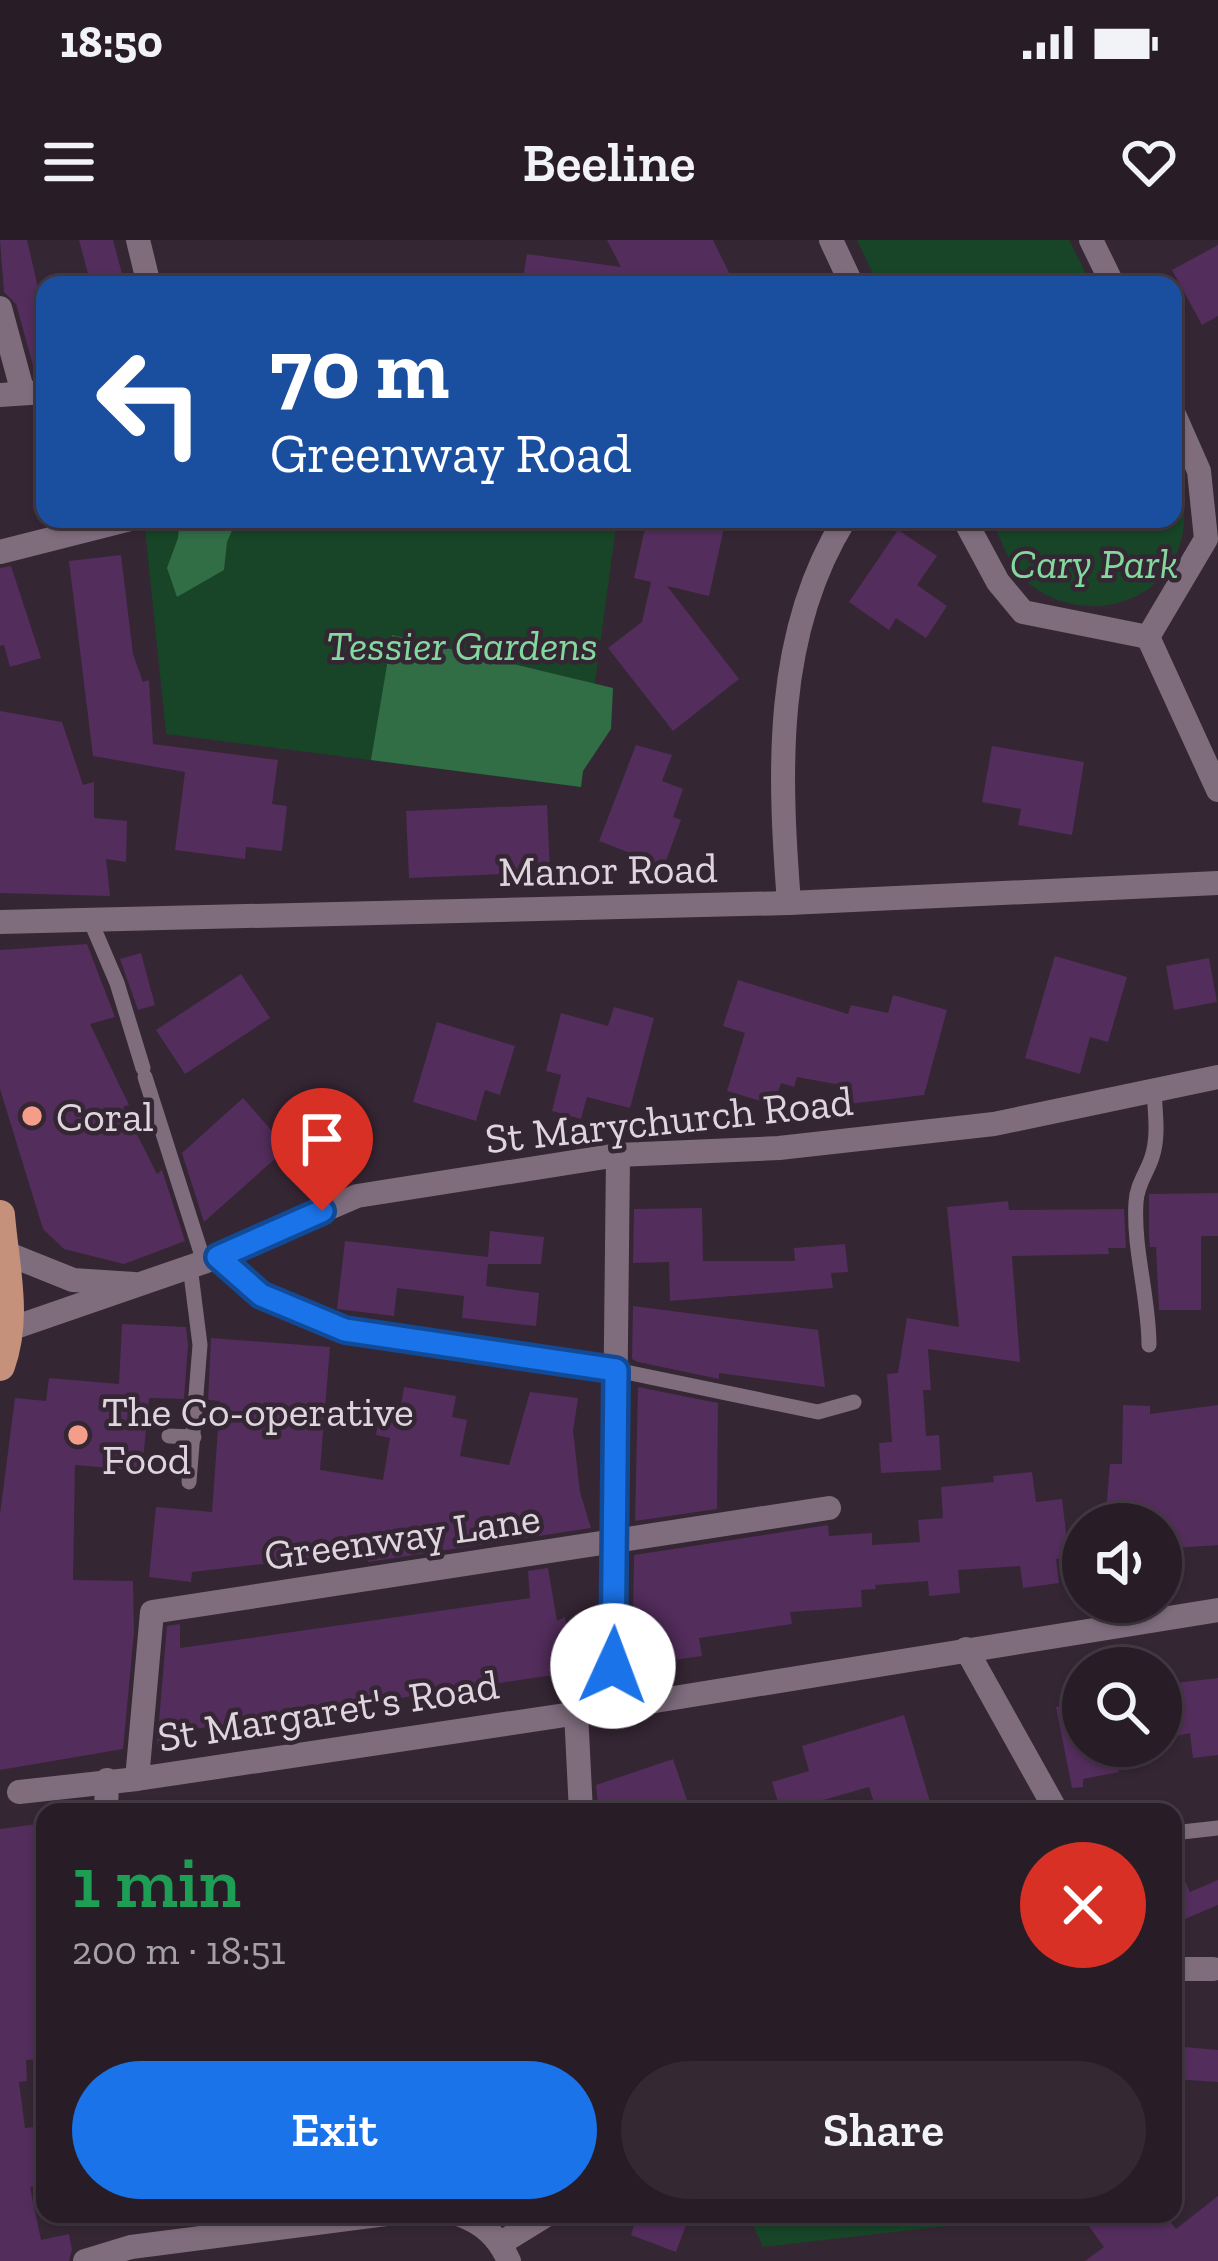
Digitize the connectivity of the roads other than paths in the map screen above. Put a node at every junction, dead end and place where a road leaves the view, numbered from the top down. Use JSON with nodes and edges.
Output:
{"nodes":[{"id":1,"x":139,"y":240,"type":"edge"},
{"id":2,"x":831,"y":240,"type":"edge"},
{"id":3,"x":1091,"y":240,"type":"edge"},
{"id":4,"x":147,"y":276,"type":"edge"},
{"id":5,"x":849,"y":276,"type":"edge"},
{"id":6,"x":1109,"y":276,"type":"edge"},
{"id":7,"x":0,"y":308,"type":"edge"},
{"id":8,"x":23,"y":393,"type":"edge"},
{"id":9,"x":1182,"y":433,"type":"edge"},
{"id":10,"x":95,"y":528,"type":"edge"},
{"id":11,"x":841,"y":528,"type":"edge"},
{"id":12,"x":969,"y":528,"type":"edge"},
{"id":13,"x":0,"y":552,"type":"edge"},
{"id":14,"x":1148,"y":637,"type":"junction"},
{"id":15,"x":1218,"y":790,"type":"edge"},
{"id":16,"x":1218,"y":883,"type":"edge"},
{"id":17,"x":789,"y":903,"type":"junction"},
{"id":18,"x":0,"y":922,"type":"edge"},
{"id":19,"x":92,"y":922,"type":"junction"},
{"id":20,"x":1218,"y":1077,"type":"edge"},
{"id":21,"x":1154,"y":1090,"type":"junction"},
{"id":22,"x":618,"y":1155,"type":"junction"},
{"id":23,"x":0,"y":1214,"type":"edge"},
{"id":24,"x":3,"y":1252,"type":"edge"},
{"id":25,"x":204,"y":1262,"type":"junction"},
{"id":26,"x":142,"y":1285,"type":"junction"},
{"id":27,"x":10,"y":1329,"type":"junction"},
{"id":28,"x":1149,"y":1345,"type":"dead end"},
{"id":29,"x":0,"y":1366,"type":"edge"},
{"id":30,"x":616,"y":1370,"type":"junction"},
{"id":31,"x":854,"y":1402,"type":"dead end"},
{"id":32,"x":169,"y":1436,"type":"dead end"},
{"id":33,"x":194,"y":1437,"type":"junction"},
{"id":34,"x":189,"y":1482,"type":"dead end"},
{"id":35,"x":829,"y":1508,"type":"dead end"},
{"id":36,"x":616,"y":1543,"type":"junction"},
{"id":37,"x":1218,"y":1610,"type":"edge"},
{"id":38,"x":966,"y":1649,"type":"junction"},
{"id":39,"x":612,"y":1708,"type":"junction"},
{"id":40,"x":576,"y":1712,"type":"junction"},
{"id":41,"x":137,"y":1779,"type":"junction"},
{"id":42,"x":106,"y":1780,"type":"junction"},
{"id":43,"x":19,"y":1792,"type":"dead end"},
{"id":44,"x":106,"y":1803,"type":"edge"},
{"id":45,"x":581,"y":1803,"type":"edge"},
{"id":46,"x":1053,"y":1803,"type":"edge"},
{"id":47,"x":1218,"y":1828,"type":"edge"},
{"id":48,"x":1182,"y":1832,"type":"edge"},
{"id":49,"x":1214,"y":1969,"type":"dead end"},
{"id":50,"x":1182,"y":1970,"type":"edge"},
{"id":51,"x":316,"y":2223,"type":"edge"},
{"id":52,"x":481,"y":2223,"type":"edge"},
{"id":53,"x":538,"y":2223,"type":"edge"},
{"id":54,"x":505,"y":2252,"type":"edge"},
{"id":55,"x":85,"y":2261,"type":"edge"}],
"edges":[{"from":1,"to":4,"type":"street"},
{"from":2,"to":5,"type":"street"},
{"from":3,"to":6,"type":"street"},
{"from":7,"to":8,"type":"street"},
{"from":9,"to":14,"type":"street"},
{"from":10,"to":13,"type":"street"},
{"from":11,"to":17,"type":"street"},
{"from":12,"to":14,"type":"street"},
{"from":14,"to":15,"type":"street"},
{"from":16,"to":17,"type":"street","name":"Manor Road"},
{"from":17,"to":19,"type":"street","name":"Manor Road"},
{"from":18,"to":19,"type":"street","name":"Manor Road"},
{"from":19,"to":25,"type":"lane"},
{"from":20,"to":21,"type":"street","name":"St Marychurch Road"},
{"from":21,"to":22,"type":"street","name":"St Marychurch Road"},
{"from":21,"to":28,"type":"lane"},
{"from":22,"to":25,"type":"street","name":"St Marychurch Road"},
{"from":22,"to":30,"type":"street"},
{"from":23,"to":24,"type":"main road"},
{"from":24,"to":26,"type":"street","name":"St Marychurch Road"},
{"from":24,"to":27,"type":"main road"},
{"from":25,"to":26,"type":"street","name":"St Marychurch Road"},
{"from":25,"to":30,"type":"street"},
{"from":25,"to":33,"type":"lane"},
{"from":26,"to":27,"type":"street","name":"St Marychurch Road"},
{"from":27,"to":29,"type":"main road"},
{"from":30,"to":31,"type":"lane"},
{"from":30,"to":36,"type":"street"},
{"from":32,"to":33,"type":"lane"},
{"from":33,"to":34,"type":"lane"},
{"from":35,"to":36,"type":"street","name":"Greenway Lane"},
{"from":36,"to":39,"type":"street"},
{"from":36,"to":41,"type":"street","name":"Greenway Lane"},
{"from":37,"to":38,"type":"street","name":"St Margaret's Road"},
{"from":38,"to":39,"type":"street","name":"St Margaret's Road"},
{"from":38,"to":46,"type":"street"},
{"from":39,"to":40,"type":"street","name":"St Margaret's Road"},
{"from":40,"to":41,"type":"street","name":"St Margaret's Road"},
{"from":40,"to":45,"type":"street"},
{"from":41,"to":42,"type":"street","name":"St Margaret's Road"},
{"from":42,"to":43,"type":"street","name":"St Margaret's Road"},
{"from":42,"to":44,"type":"street"},
{"from":47,"to":48,"type":"lane"},
{"from":49,"to":50,"type":"street"},
{"from":51,"to":55,"type":"street"},
{"from":52,"to":54,"type":"street"},
{"from":53,"to":54,"type":"street"}]}
